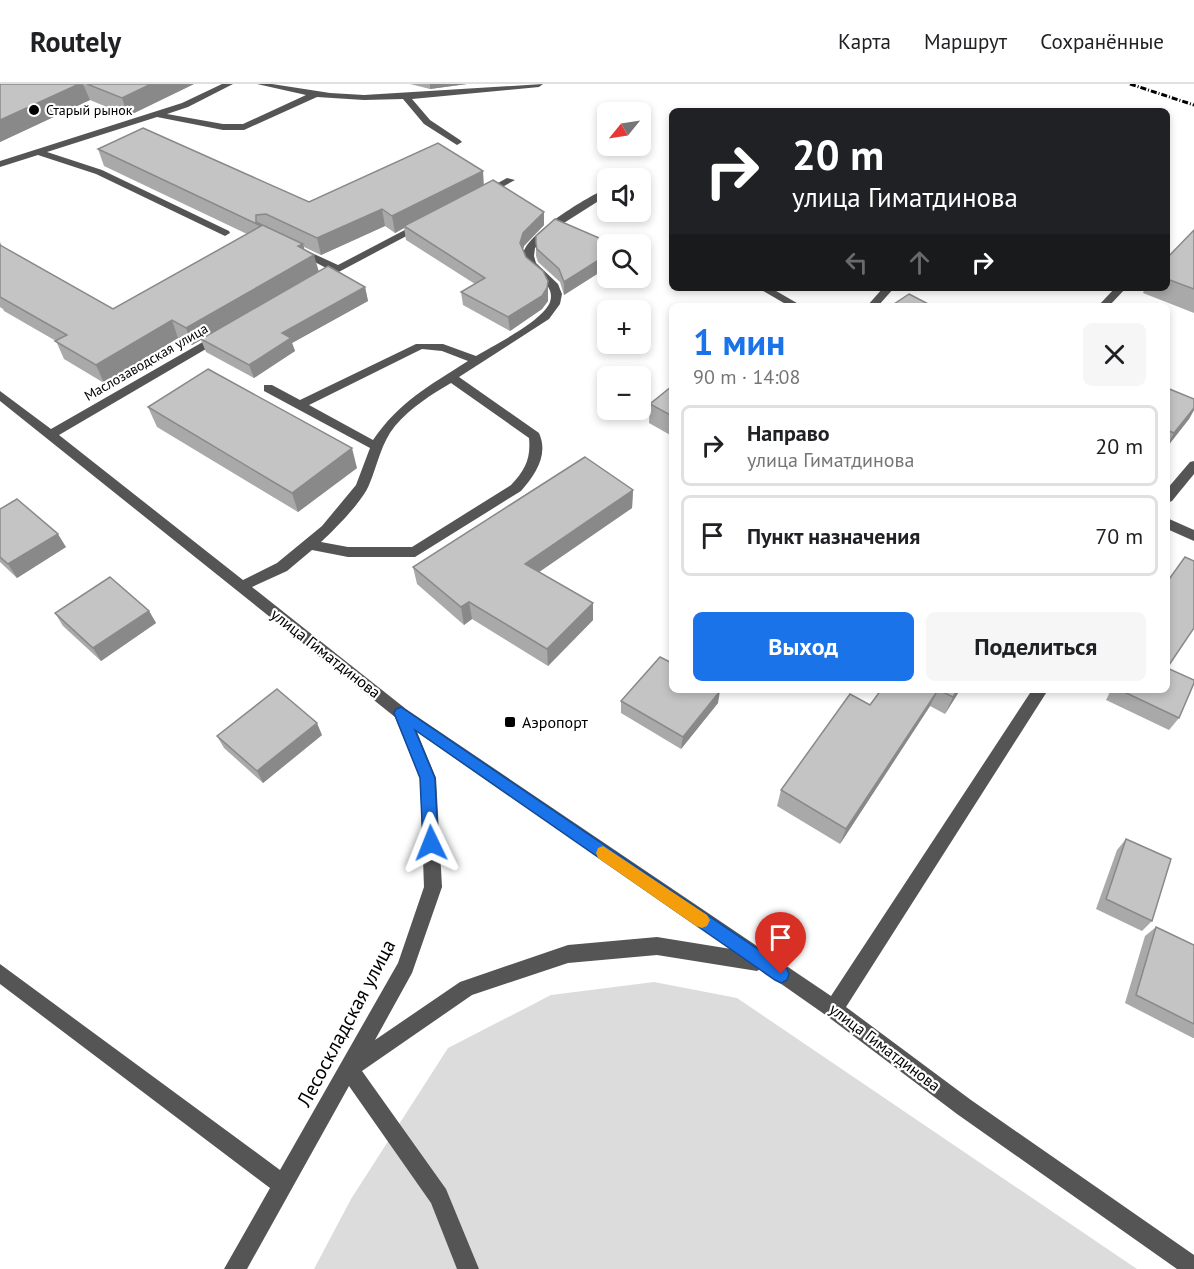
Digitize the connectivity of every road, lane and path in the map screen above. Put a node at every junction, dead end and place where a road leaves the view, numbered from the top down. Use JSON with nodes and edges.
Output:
{"nodes":[{"id":1,"x":229,"y":84,"type":"edge"},
{"id":2,"x":261,"y":84,"type":"edge"},
{"id":3,"x":346,"y":84,"type":"edge"},
{"id":4,"x":539,"y":84,"type":"edge"},
{"id":5,"x":463,"y":88,"type":"edge"},
{"id":6,"x":314,"y":94,"type":"junction"},
{"id":7,"x":330,"y":96,"type":"junction"},
{"id":8,"x":406,"y":97,"type":"junction"},
{"id":9,"x":154,"y":114,"type":"junction"},
{"id":10,"x":458,"y":141,"type":"dead end"},
{"id":11,"x":38,"y":152,"type":"junction"},
{"id":12,"x":0,"y":165,"type":"edge"},
{"id":13,"x":510,"y":180,"type":"dead end"},
{"id":14,"x":597,"y":198,"type":"edge"},
{"id":15,"x":469,"y":201,"type":"edge"},
{"id":16,"x":438,"y":216,"type":"edge"},
{"id":17,"x":225,"y":233,"type":"edge"},
{"id":18,"x":287,"y":245,"type":"edge"},
{"id":19,"x":337,"y":269,"type":"junction"},
{"id":20,"x":310,"y":284,"type":"edge"},
{"id":21,"x":769,"y":291,"type":"edge"},
{"id":22,"x":886,"y":291,"type":"edge"},
{"id":23,"x":1118,"y":291,"type":"edge"},
{"id":24,"x":791,"y":303,"type":"edge"},
{"id":25,"x":875,"y":303,"type":"edge"},
{"id":26,"x":1106,"y":303,"type":"edge"},
{"id":27,"x":232,"y":330,"type":"edge"},
{"id":28,"x":477,"y":361,"type":"junction"},
{"id":29,"x":452,"y":378,"type":"junction"},
{"id":30,"x":268,"y":388,"type":"dead end"},
{"id":31,"x":0,"y":395,"type":"edge"},
{"id":32,"x":300,"y":405,"type":"junction"},
{"id":33,"x":50,"y":435,"type":"junction"},
{"id":34,"x":377,"y":447,"type":"junction"},
{"id":35,"x":1194,"y":465,"type":"edge"},
{"id":36,"x":1170,"y":494,"type":"edge"},
{"id":37,"x":1170,"y":524,"type":"edge"},
{"id":38,"x":1194,"y":536,"type":"edge"},
{"id":39,"x":308,"y":544,"type":"junction"},
{"id":40,"x":242,"y":586,"type":"junction"},
{"id":41,"x":1038,"y":693,"type":"edge"},
{"id":42,"x":401,"y":713,"type":"junction"},
{"id":43,"x":763,"y":963,"type":"junction"},
{"id":44,"x":0,"y":973,"type":"edge"},
{"id":45,"x":834,"y":1009,"type":"junction"},
{"id":46,"x":349,"y":1069,"type":"junction"},
{"id":47,"x":283,"y":1185,"type":"junction"},
{"id":48,"x":1194,"y":1268,"type":"edge"},
{"id":49,"x":235,"y":1269,"type":"edge"},
{"id":50,"x":468,"y":1269,"type":"edge"}],
"edges":[{"from":1,"to":9,"type":"street"},
{"from":2,"to":6,"type":"street"},
{"from":3,"to":7,"type":"street"},
{"from":4,"to":5,"type":"street"},
{"from":5,"to":8,"type":"street"},
{"from":6,"to":7,"type":"street"},
{"from":6,"to":9,"type":"street"},
{"from":7,"to":8,"type":"street"},
{"from":8,"to":10,"type":"street"},
{"from":9,"to":11,"type":"street"},
{"from":11,"to":12,"type":"street"},
{"from":11,"to":17,"type":"street"},
{"from":13,"to":15,"type":"street"},
{"from":14,"to":28,"type":"street"},
{"from":16,"to":19,"type":"street"},
{"from":18,"to":19,"type":"street"},
{"from":19,"to":20,"type":"street"},
{"from":21,"to":24,"type":"street"},
{"from":22,"to":25,"type":"street"},
{"from":23,"to":26,"type":"street"},
{"from":27,"to":33,"type":"street","name":"Маслозаводская улица"},
{"from":28,"to":29,"type":"street"},
{"from":28,"to":32,"type":"street"},
{"from":29,"to":34,"type":"street"},
{"from":29,"to":39,"type":"street"},
{"from":30,"to":32,"type":"street"},
{"from":31,"to":33,"type":"street","name":"улица Гиматдинова"},
{"from":32,"to":34,"type":"street"},
{"from":33,"to":40,"type":"street","name":"улица Гиматдинова"},
{"from":34,"to":39,"type":"street"},
{"from":35,"to":36,"type":"street"},
{"from":37,"to":38,"type":"street"},
{"from":39,"to":40,"type":"street"},
{"from":40,"to":42,"type":"street","name":"улица Гиматдинова"},
{"from":41,"to":45,"type":"street"},
{"from":42,"to":43,"type":"street","name":"улица Гиматдинова"},
{"from":42,"to":46,"type":"street","name":"Лесоскладская улица"},
{"from":43,"to":45,"type":"street","name":"улица Гиматдинова"},
{"from":43,"to":46,"type":"street"},
{"from":44,"to":47,"type":"street"},
{"from":45,"to":48,"type":"street","name":"улица Гиматдинова"},
{"from":46,"to":47,"type":"street","name":"Лесоскладская улица"},
{"from":46,"to":50,"type":"street"},
{"from":47,"to":49,"type":"street","name":"Лесоскладская улица"}]}
